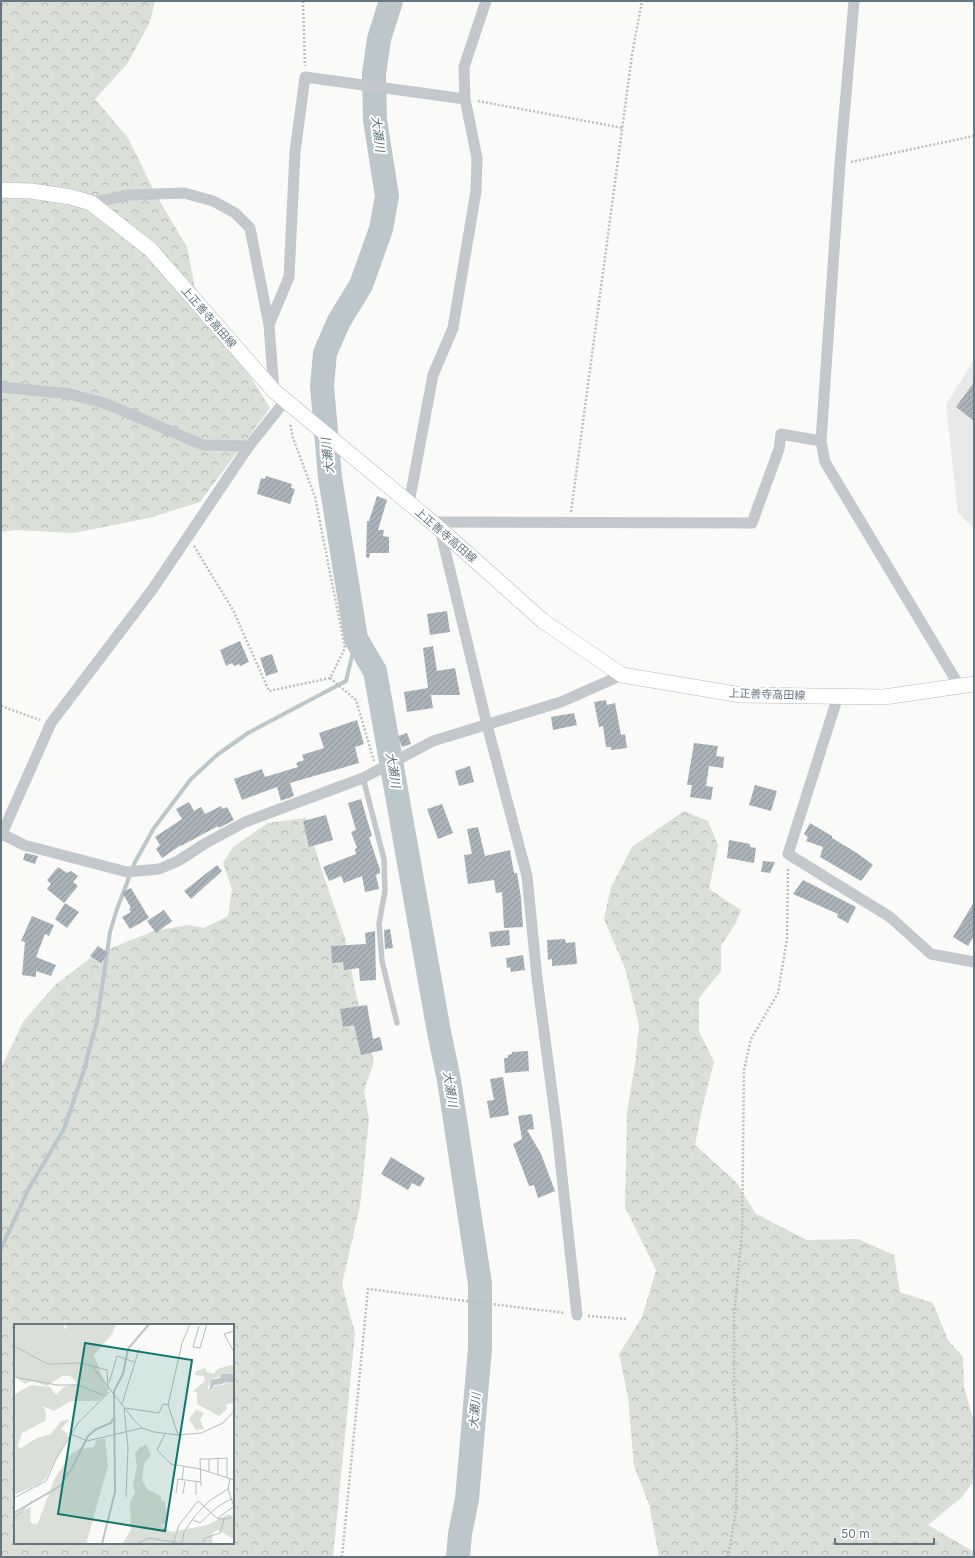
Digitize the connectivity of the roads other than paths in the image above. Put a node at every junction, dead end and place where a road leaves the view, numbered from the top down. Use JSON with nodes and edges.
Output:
{"nodes":[{"id":1,"x":486,"y":1,"type":"edge"},
{"id":2,"x":854,"y":1,"type":"edge"},
{"id":3,"x":465,"y":99,"type":"junction"},
{"id":4,"x":1,"y":190,"type":"edge"},
{"id":5,"x":91,"y":203,"type":"junction"},
{"id":6,"x":269,"y":325,"type":"junction"},
{"id":7,"x":1,"y":387,"type":"edge"},
{"id":8,"x":274,"y":391,"type":"junction"},
{"id":9,"x":285,"y":401,"type":"junction"},
{"id":10,"x":821,"y":441,"type":"junction"},
{"id":11,"x":249,"y":446,"type":"junction"},
{"id":12,"x":409,"y":502,"type":"junction"},
{"id":13,"x":436,"y":525,"type":"junction"},
{"id":14,"x":622,"y":675,"type":"junction"},
{"id":15,"x":967,"y":686,"type":"edge"},
{"id":16,"x":838,"y":696,"type":"junction"},
{"id":17,"x":487,"y":725,"type":"junction"},
{"id":18,"x":363,"y":778,"type":"junction"},
{"id":19,"x":1,"y":835,"type":"edge"},
{"id":20,"x":974,"y":962,"type":"edge"},
{"id":21,"x":397,"y":1023,"type":"dead end"},
{"id":22,"x":577,"y":1315,"type":"road end"}],
"edges":[{"from":1,"to":3,"type":"street"},
{"from":2,"to":10,"type":"street"},
{"from":3,"to":6,"type":"street"},
{"from":3,"to":12,"type":"street"},
{"from":4,"to":5,"type":"main road","name":"上正善寺高田線"},
{"from":5,"to":6,"type":"street"},
{"from":5,"to":8,"type":"main road","name":"上正善寺高田線"},
{"from":6,"to":8,"type":"street"},
{"from":7,"to":11,"type":"street"},
{"from":8,"to":9,"type":"main road","name":"上正善寺高田線"},
{"from":9,"to":11,"type":"street"},
{"from":9,"to":12,"type":"main road","name":"上正善寺高田線"},
{"from":10,"to":13,"type":"street"},
{"from":10,"to":15,"type":"street"},
{"from":11,"to":19,"type":"street"},
{"from":12,"to":13,"type":"main road","name":"上正善寺高田線"},
{"from":13,"to":14,"type":"main road","name":"上正善寺高田線"},
{"from":13,"to":17,"type":"street"},
{"from":14,"to":16,"type":"main road","name":"上正善寺高田線"},
{"from":14,"to":17,"type":"street"},
{"from":15,"to":16,"type":"main road","name":"上正善寺高田線"},
{"from":16,"to":20,"type":"street"},
{"from":17,"to":18,"type":"street"},
{"from":17,"to":22,"type":"street"},
{"from":18,"to":19,"type":"street"},
{"from":18,"to":21,"type":"lane"}]}
